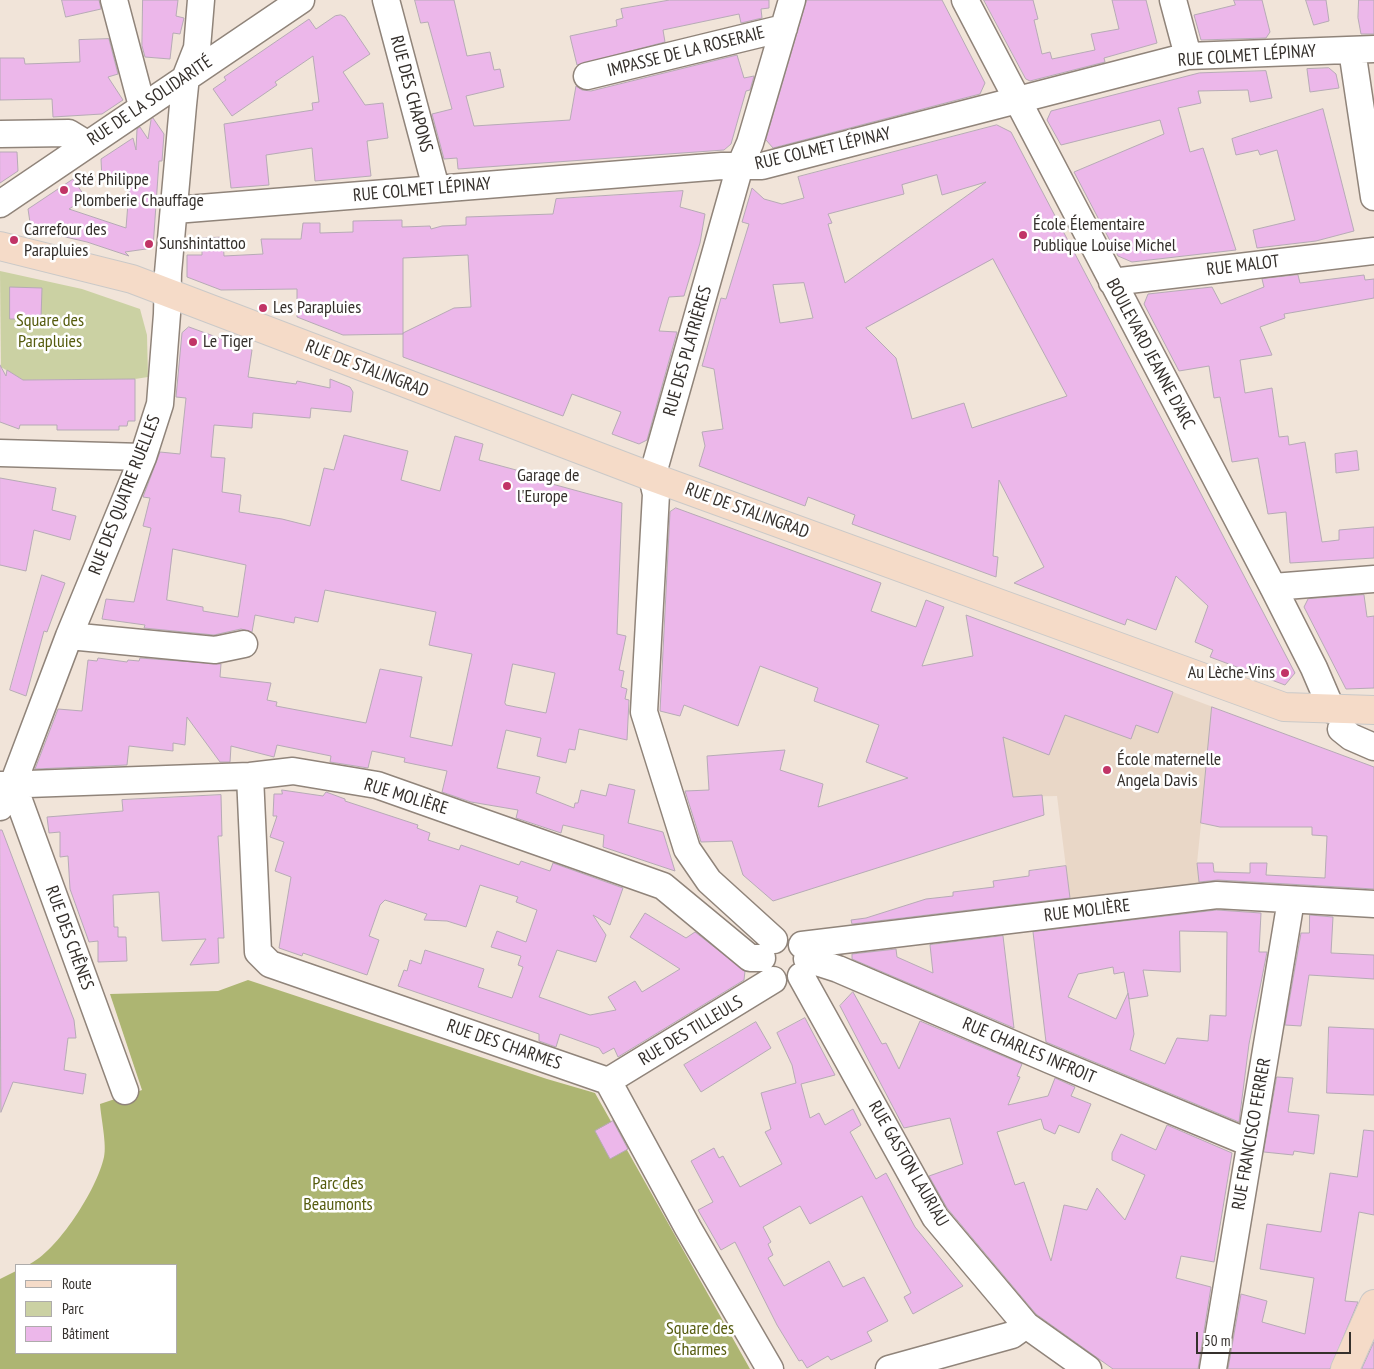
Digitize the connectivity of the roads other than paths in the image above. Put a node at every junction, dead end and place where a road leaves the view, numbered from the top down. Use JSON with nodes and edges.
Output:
{"nodes":[{"id":1,"x":114,"y":0,"type":"edge"},
{"id":2,"x":201,"y":0,"type":"edge"},
{"id":3,"x":301,"y":0,"type":"edge"},
{"id":4,"x":386,"y":0,"type":"edge"},
{"id":5,"x":792,"y":0,"type":"edge"},
{"id":6,"x":965,"y":0,"type":"edge"},
{"id":7,"x":1173,"y":0,"type":"edge"},
{"id":8,"x":784,"y":28,"type":"junction"},
{"id":9,"x":1363,"y":50,"type":"edge"},
{"id":10,"x":1188,"y":56,"type":"junction"},
{"id":11,"x":186,"y":76,"type":"junction"},
{"id":12,"x":588,"y":76,"type":"dead end"},
{"id":13,"x":1017,"y":101,"type":"junction"},
{"id":14,"x":142,"y":106,"type":"junction"},
{"id":15,"x":0,"y":134,"type":"edge"},
{"id":16,"x":86,"y":144,"type":"junction"},
{"id":17,"x":740,"y":166,"type":"junction"},
{"id":18,"x":436,"y":188,"type":"junction"},
{"id":19,"x":1374,"y":197,"type":"edge"},
{"id":20,"x":0,"y":204,"type":"edge"},
{"id":21,"x":175,"y":210,"type":"junction"},
{"id":22,"x":0,"y":246,"type":"edge"},
{"id":23,"x":1374,"y":251,"type":"edge"},
{"id":24,"x":1112,"y":282,"type":"junction"},
{"id":25,"x":167,"y":292,"type":"junction"},
{"id":26,"x":0,"y":454,"type":"edge"},
{"id":27,"x":142,"y":457,"type":"junction"},
{"id":28,"x":652,"y":477,"type":"junction"},
{"id":29,"x":1374,"y":580,"type":"edge"},
{"id":30,"x":1273,"y":587,"type":"junction"},
{"id":31,"x":69,"y":636,"type":"junction"},
{"id":32,"x":244,"y":644,"type":"dead end"},
{"id":33,"x":1374,"y":710,"type":"edge"},
{"id":34,"x":1336,"y":720,"type":"junction"},
{"id":35,"x":1374,"y":747,"type":"edge"},
{"id":36,"x":250,"y":776,"type":"junction"},
{"id":37,"x":6,"y":784,"type":"edge"},
{"id":38,"x":0,"y":807,"type":"edge"},
{"id":39,"x":1291,"y":900,"type":"junction"},
{"id":40,"x":1374,"y":904,"type":"edge"},
{"id":41,"x":770,"y":959,"type":"junction"},
{"id":42,"x":803,"y":960,"type":"junction"},
{"id":43,"x":608,"y":1081,"type":"junction"},
{"id":44,"x":125,"y":1091,"type":"dead end"},
{"id":45,"x":1250,"y":1143,"type":"junction"},
{"id":46,"x":1374,"y":1304,"type":"edge"},
{"id":47,"x":1026,"y":1325,"type":"junction"},
{"id":48,"x":770,"y":1369,"type":"edge"},
{"id":49,"x":889,"y":1369,"type":"edge"},
{"id":50,"x":1088,"y":1369,"type":"edge"},
{"id":51,"x":1212,"y":1369,"type":"edge"},
{"id":52,"x":1345,"y":1369,"type":"edge"}],
"edges":[{"from":1,"to":14,"type":"street"},
{"from":2,"to":11,"type":"street","name":"RUE DES QUATRE RUELLES"},
{"from":3,"to":11,"type":"street","name":"RUE DE LA SOLIDARITÉ"},
{"from":4,"to":18,"type":"street","name":"RUE DES CHAPONS"},
{"from":5,"to":8,"type":"street","name":"RUE DES PLATRIÈRES"},
{"from":6,"to":13,"type":"street","name":"BOULEVARD JEANNE D'ARC"},
{"from":7,"to":10,"type":"street"},
{"from":8,"to":12,"type":"street","name":"IMPASSE DE LA ROSERAIE"},
{"from":8,"to":17,"type":"street","name":"RUE DES PLATRIÈRES"},
{"from":9,"to":10,"type":"street","name":"RUE COLMET LÉPINAY"},
{"from":9,"to":19,"type":"street"},
{"from":10,"to":13,"type":"street","name":"RUE COLMET LÉPINAY"},
{"from":11,"to":14,"type":"street","name":"RUE DE LA SOLIDARITÉ"},
{"from":11,"to":21,"type":"street","name":"RUE DES QUATRE RUELLES"},
{"from":13,"to":17,"type":"street","name":"RUE COLMET LÉPINAY"},
{"from":13,"to":24,"type":"street","name":"BOULEVARD JEANNE D'ARC"},
{"from":14,"to":16,"type":"street","name":"RUE DE LA SOLIDARITÉ"},
{"from":15,"to":16,"type":"street"},
{"from":16,"to":20,"type":"street","name":"RUE DE LA SOLIDARITÉ"},
{"from":17,"to":18,"type":"street","name":"RUE COLMET LÉPINAY"},
{"from":17,"to":28,"type":"street","name":"RUE DES PLATRIÈRES"},
{"from":18,"to":21,"type":"street","name":"RUE COLMET LÉPINAY"},
{"from":21,"to":25,"type":"street","name":"RUE DES QUATRE RUELLES"},
{"from":22,"to":25,"type":"main road","name":"RUE DE STALINGRAD"},
{"from":23,"to":24,"type":"street","name":"RUE MALOT"},
{"from":24,"to":30,"type":"street","name":"BOULEVARD JEANNE D'ARC"},
{"from":25,"to":27,"type":"street","name":"RUE DES QUATRE RUELLES"},
{"from":25,"to":28,"type":"main road","name":"RUE DE STALINGRAD"},
{"from":26,"to":27,"type":"street"},
{"from":27,"to":31,"type":"street","name":"RUE DES QUATRE RUELLES"},
{"from":28,"to":34,"type":"main road","name":"RUE DE STALINGRAD"},
{"from":28,"to":41,"type":"street","name":"RUE DES PLATRIÈRES"},
{"from":29,"to":30,"type":"street"},
{"from":30,"to":34,"type":"street","name":"BOULEVARD JEANNE D'ARC"},
{"from":31,"to":32,"type":"street"},
{"from":31,"to":37,"type":"street","name":"RUE DES QUATRE RUELLES"},
{"from":33,"to":34,"type":"main road"},
{"from":34,"to":35,"type":"street","name":"RUE DE STALINGRAD"},
{"from":36,"to":37,"type":"street","name":"RUE MOLIÈRE"},
{"from":36,"to":41,"type":"street","name":"RUE MOLIÈRE"},
{"from":36,"to":43,"type":"street","name":"RUE DES CHARMES"},
{"from":37,"to":38,"type":"street","name":"RUE DES QUATRE RUELLES"},
{"from":37,"to":44,"type":"street","name":"RUE DES CHÊNES"},
{"from":39,"to":40,"type":"street","name":"RUE MOLIÈRE"},
{"from":39,"to":42,"type":"street","name":"RUE MOLIÈRE"},
{"from":39,"to":45,"type":"street","name":"RUE FRANCISCO FERRER"},
{"from":41,"to":42,"type":"street","name":"RUE CHARLES INFROIT"},
{"from":41,"to":42,"type":"street","name":"RUE MOLIÈRE"},
{"from":41,"to":43,"type":"street","name":"RUE DES TILLEULS"},
{"from":42,"to":45,"type":"street","name":"RUE CHARLES INFROIT"},
{"from":42,"to":47,"type":"street","name":"RUE GASTON LAURIAU"},
{"from":43,"to":48,"type":"street"},
{"from":45,"to":51,"type":"street","name":"RUE FRANCISCO FERRER"},
{"from":46,"to":52,"type":"main road"},
{"from":47,"to":49,"type":"street"},
{"from":47,"to":50,"type":"street","name":"RUE GASTON LAURIAU"}]}
